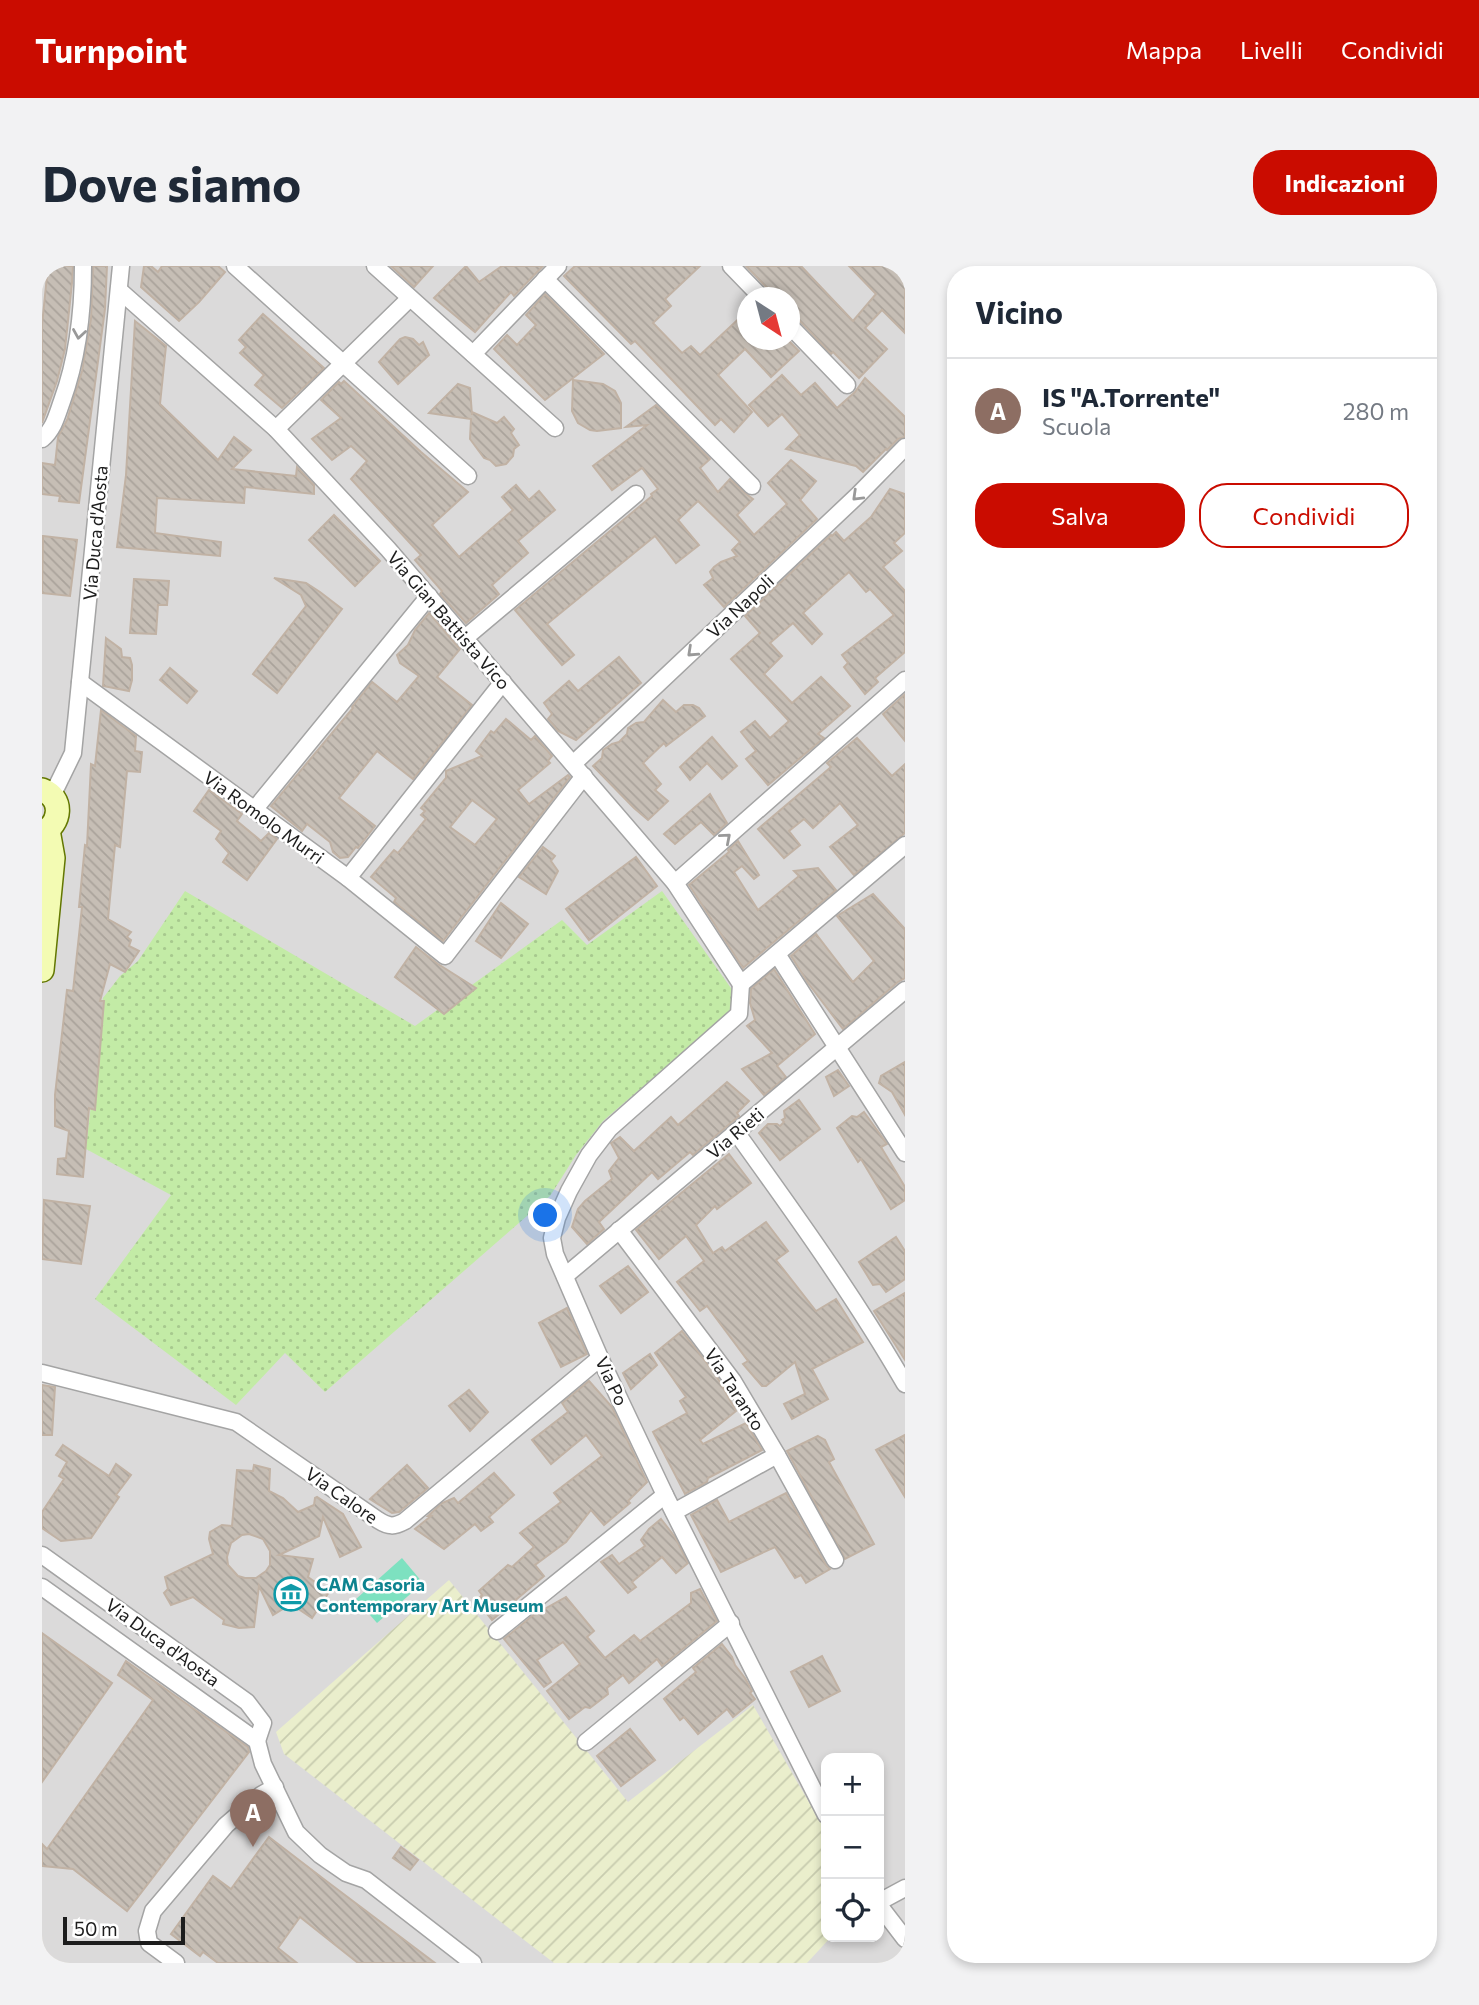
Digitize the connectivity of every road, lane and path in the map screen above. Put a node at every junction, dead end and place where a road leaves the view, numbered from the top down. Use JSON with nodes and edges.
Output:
{"nodes":[{"id":1,"x":83,"y":266,"type":"edge"},
{"id":2,"x":121,"y":266,"type":"edge"},
{"id":3,"x":235,"y":266,"type":"edge"},
{"id":4,"x":375,"y":266,"type":"edge"},
{"id":5,"x":558,"y":266,"type":"edge"},
{"id":6,"x":731,"y":266,"type":"edge"},
{"id":7,"x":545,"y":279,"type":"junction"},
{"id":8,"x":751,"y":287,"type":"edge"},
{"id":9,"x":119,"y":290,"type":"junction"},
{"id":10,"x":410,"y":298,"type":"junction"},
{"id":11,"x":800,"y":337,"type":"edge"},
{"id":12,"x":473,"y":354,"type":"junction"},
{"id":13,"x":344,"y":363,"type":"junction"},
{"id":14,"x":847,"y":385,"type":"dead end"},
{"id":15,"x":555,"y":428,"type":"dead end"},
{"id":16,"x":276,"y":429,"type":"junction"},
{"id":17,"x":42,"y":439,"type":"edge"},
{"id":18,"x":905,"y":447,"type":"edge"},
{"id":19,"x":468,"y":476,"type":"dead end"},
{"id":20,"x":752,"y":485,"type":"dead end"},
{"id":21,"x":636,"y":494,"type":"dead end"},
{"id":22,"x":429,"y":596,"type":"junction"},
{"id":23,"x":465,"y":638,"type":"junction"},
{"id":24,"x":905,"y":680,"type":"edge"},
{"id":25,"x":80,"y":682,"type":"junction"},
{"id":26,"x":503,"y":682,"type":"junction"},
{"id":27,"x":573,"y":764,"type":"junction"},
{"id":28,"x":584,"y":776,"type":"junction"},
{"id":29,"x":47,"y":793,"type":"edge"},
{"id":30,"x":254,"y":810,"type":"junction"},
{"id":31,"x":45,"y":831,"type":"edge"},
{"id":32,"x":905,"y":845,"type":"edge"},
{"id":33,"x":348,"y":878,"type":"junction"},
{"id":34,"x":675,"y":883,"type":"junction"},
{"id":35,"x":777,"y":954,"type":"junction"},
{"id":36,"x":42,"y":970,"type":"edge"},
{"id":37,"x":741,"y":984,"type":"junction"},
{"id":38,"x":902,"y":997,"type":"edge"},
{"id":39,"x":837,"y":1045,"type":"junction"},
{"id":40,"x":736,"y":1132,"type":"junction"},
{"id":41,"x":905,"y":1153,"type":"edge"},
{"id":42,"x":619,"y":1230,"type":"junction"},
{"id":43,"x":565,"y":1276,"type":"junction"},
{"id":44,"x":600,"y":1358,"type":"junction"},
{"id":45,"x":42,"y":1373,"type":"edge"},
{"id":46,"x":905,"y":1384,"type":"edge"},
{"id":47,"x":777,"y":1455,"type":"junction"},
{"id":48,"x":665,"y":1495,"type":"junction"},
{"id":49,"x":674,"y":1513,"type":"junction"},
{"id":50,"x":42,"y":1555,"type":"edge"},
{"id":51,"x":835,"y":1560,"type":"dead end"},
{"id":52,"x":42,"y":1587,"type":"edge"},
{"id":53,"x":731,"y":1623,"type":"junction"},
{"id":54,"x":497,"y":1631,"type":"dead end"},
{"id":55,"x":257,"y":1741,"type":"junction"},
{"id":56,"x":586,"y":1742,"type":"dead end"},
{"id":57,"x":275,"y":1787,"type":"junction"},
{"id":58,"x":821,"y":1805,"type":"edge"},
{"id":59,"x":905,"y":1888,"type":"edge"},
{"id":60,"x":884,"y":1900,"type":"edge"},
{"id":61,"x":884,"y":1910,"type":"edge"},
{"id":62,"x":905,"y":1939,"type":"edge"},
{"id":63,"x":176,"y":1963,"type":"edge"},
{"id":64,"x":472,"y":1963,"type":"edge"}],
"edges":[{"from":1,"to":17,"type":"street","one_way":true},
{"from":2,"to":9,"type":"street","name":"Via Duca d'Aosta"},
{"from":3,"to":13,"type":"street"},
{"from":4,"to":10,"type":"street"},
{"from":5,"to":7,"type":"street"},
{"from":6,"to":8,"type":"street"},
{"from":7,"to":12,"type":"street"},
{"from":7,"to":20,"type":"street"},
{"from":9,"to":16,"type":"street","name":"Via Gian Battista Vico"},
{"from":9,"to":25,"type":"street","name":"Via Duca d'Aosta"},
{"from":10,"to":12,"type":"street"},
{"from":10,"to":13,"type":"street"},
{"from":11,"to":14,"type":"street"},
{"from":12,"to":15,"type":"street"},
{"from":13,"to":16,"type":"street"},
{"from":13,"to":19,"type":"street"},
{"from":16,"to":22,"type":"street","name":"Via Gian Battista Vico"},
{"from":18,"to":27,"type":"street","name":"Via Napoli","one_way":true},
{"from":21,"to":23,"type":"street"},
{"from":22,"to":23,"type":"street","name":"Via Gian Battista Vico"},
{"from":22,"to":30,"type":"street"},
{"from":23,"to":26,"type":"street","name":"Via Gian Battista Vico"},
{"from":34,"to":24,"type":"street","one_way":true},
{"from":25,"to":29,"type":"street","name":"Via Duca d'Aosta"},
{"from":25,"to":30,"type":"street","name":"Via Romolo Murri"},
{"from":26,"to":27,"type":"street","name":"Via Gian Battista Vico"},
{"from":26,"to":33,"type":"street"},
{"from":27,"to":28,"type":"street","name":"Via Gian Battista Vico"},
{"from":28,"to":33,"type":"street","name":"Via Romolo Murri"},
{"from":28,"to":34,"type":"street","name":"Via Gian Battista Vico"},
{"from":29,"to":31,"type":"street","name":"Via Duca d'Aosta"},
{"from":30,"to":33,"type":"street","name":"Via Romolo Murri"},
{"from":31,"to":36,"type":"street","name":"Via Duca d'Aosta"},
{"from":32,"to":35,"type":"street"},
{"from":34,"to":37,"type":"street","name":"Via Gian Battista Vico"},
{"from":35,"to":37,"type":"street"},
{"from":35,"to":39,"type":"street"},
{"from":37,"to":43,"type":"street","name":"Via Po"},
{"from":38,"to":39,"type":"street","name":"Via Rieti"},
{"from":39,"to":40,"type":"street","name":"Via Rieti"},
{"from":39,"to":41,"type":"street"},
{"from":40,"to":42,"type":"street","name":"Via Rieti"},
{"from":40,"to":46,"type":"street"},
{"from":42,"to":43,"type":"street","name":"Via Rieti"},
{"from":42,"to":47,"type":"street","name":"Via Taranto"},
{"from":43,"to":44,"type":"street","name":"Via Po"},
{"from":44,"to":45,"type":"street","name":"Via Calore"},
{"from":44,"to":48,"type":"street","name":"Via Po"},
{"from":47,"to":49,"type":"street"},
{"from":47,"to":51,"type":"street","name":"Via Taranto"},
{"from":48,"to":49,"type":"street","name":"Via Po"},
{"from":48,"to":54,"type":"street"},
{"from":49,"to":53,"type":"street","name":"Via Po"},
{"from":50,"to":55,"type":"street","name":"Via Duca d'Aosta"},
{"from":52,"to":55,"type":"street","name":"Via Duca d'Aosta"},
{"from":53,"to":56,"type":"street"},
{"from":53,"to":58,"type":"street","name":"Via Po"},
{"from":55,"to":57,"type":"street","name":"Via Duca d'Aosta"},
{"from":57,"to":63,"type":"street"},
{"from":57,"to":64,"type":"street","name":"Via Duca d'Aosta"},
{"from":59,"to":60,"type":"street"},
{"from":61,"to":62,"type":"street"}]}
